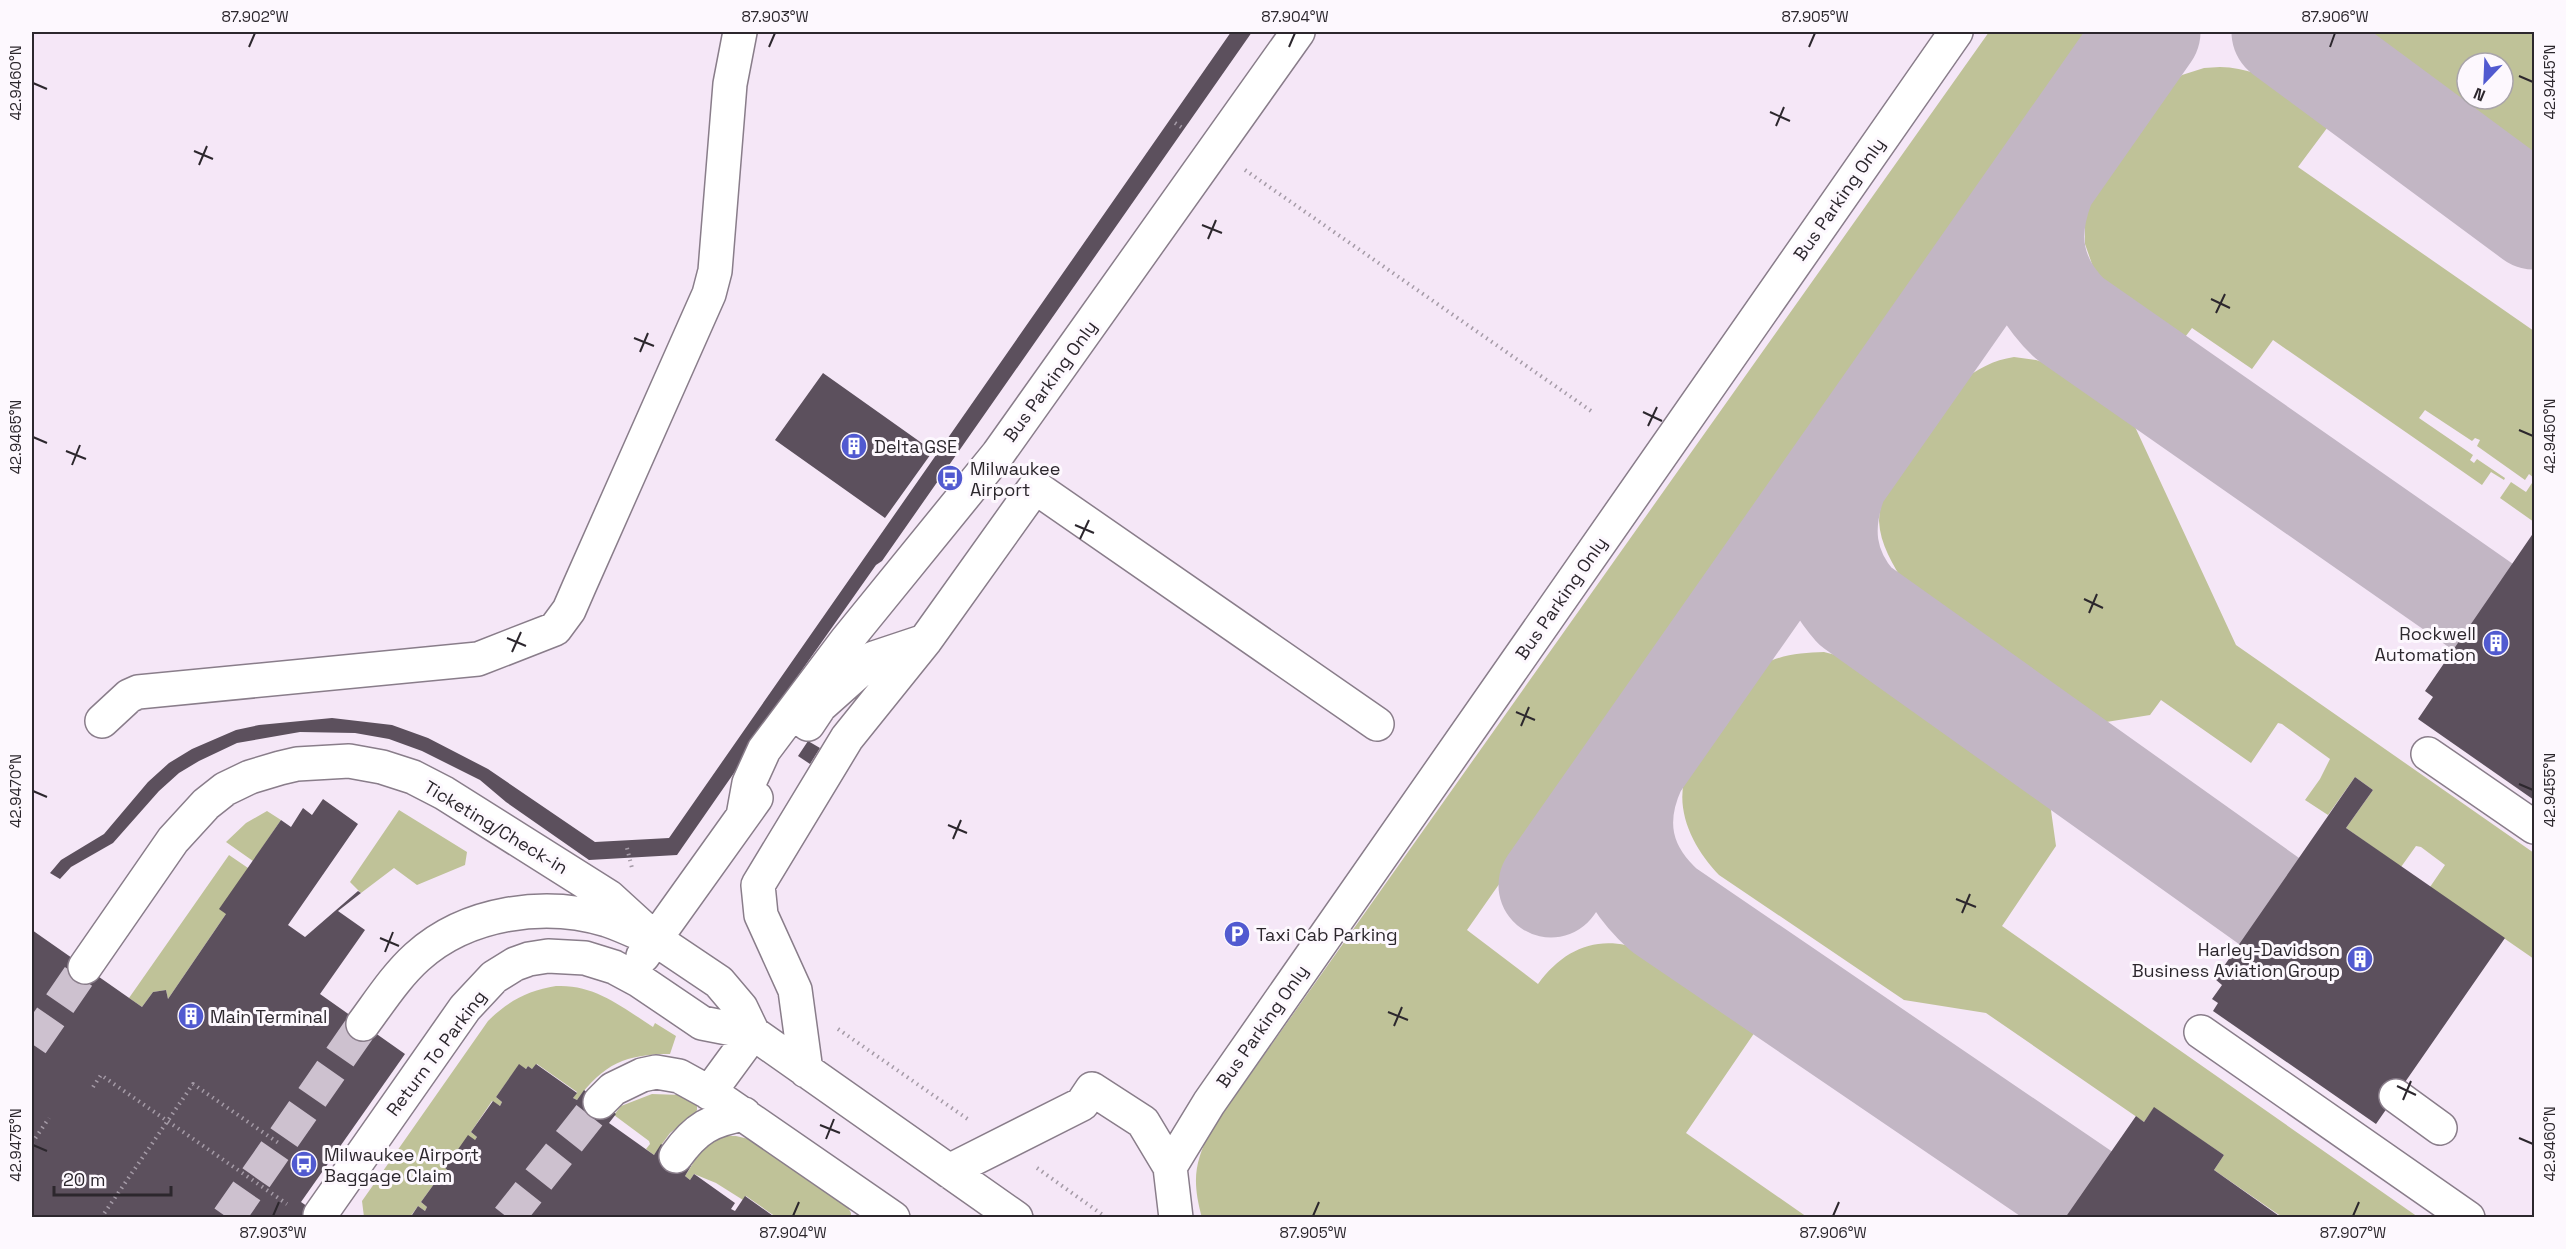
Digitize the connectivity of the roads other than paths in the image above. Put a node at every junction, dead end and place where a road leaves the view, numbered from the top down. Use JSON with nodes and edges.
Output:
{"nodes":[{"id":1,"x":740,"y":32,"type":"edge"},
{"id":2,"x":1298,"y":32,"type":"edge"},
{"id":3,"x":1956,"y":32,"type":"edge"},
{"id":4,"x":925,"y":641,"type":"junction"},
{"id":5,"x":102,"y":721,"type":"dead end"},
{"id":6,"x":1377,"y":724,"type":"dead end"},
{"id":7,"x":2428,"y":754,"type":"dead end"},
{"id":8,"x":743,"y":816,"type":"junction"},
{"id":9,"x":2535,"y":827,"type":"edge"},
{"id":10,"x":664,"y":927,"type":"junction"},
{"id":11,"x":85,"y":967,"type":"tunnel mouth"},
{"id":12,"x":629,"y":975,"type":"junction"},
{"id":13,"x":363,"y":1024,"type":"tunnel mouth"},
{"id":14,"x":2201,"y":1032,"type":"dead end"},
{"id":15,"x":753,"y":1034,"type":"junction"},
{"id":16,"x":806,"y":1071,"type":"junction"},
{"id":17,"x":709,"y":1093,"type":"junction"},
{"id":18,"x":2396,"y":1096,"type":"dead end"},
{"id":19,"x":600,"y":1102,"type":"tunnel mouth"},
{"id":20,"x":744,"y":1114,"type":"junction"},
{"id":21,"x":2440,"y":1128,"type":"dead end"},
{"id":22,"x":676,"y":1156,"type":"dead end"},
{"id":23,"x":1170,"y":1167,"type":"junction"},
{"id":24,"x":949,"y":1171,"type":"junction"},
{"id":25,"x":320,"y":1215,"type":"dead end"},
{"id":26,"x":893,"y":1218,"type":"edge"},
{"id":27,"x":1016,"y":1218,"type":"edge"},
{"id":28,"x":1176,"y":1218,"type":"edge"},
{"id":29,"x":2468,"y":1218,"type":"edge"}],
"edges":[{"from":1,"to":5,"type":"street"},
{"from":2,"to":8,"type":"street","name":"Bus Parking Only"},
{"from":3,"to":23,"type":"street","name":"Bus Parking Only"},
{"from":4,"to":6,"type":"street"},
{"from":4,"to":8,"type":"street"},
{"from":4,"to":16,"type":"street"},
{"from":7,"to":9,"type":"street"},
{"from":8,"to":10,"type":"street"},
{"from":10,"to":11,"type":"street","name":"Ticketing/Check-in"},
{"from":10,"to":12,"type":"street"},
{"from":10,"to":13,"type":"street"},
{"from":10,"to":15,"type":"street"},
{"from":12,"to":15,"type":"street","name":"Return To Parking"},
{"from":12,"to":25,"type":"street","name":"Return To Parking"},
{"from":14,"to":29,"type":"street"},
{"from":15,"to":16,"type":"street"},
{"from":15,"to":17,"type":"street"},
{"from":16,"to":24,"type":"street"},
{"from":17,"to":19,"type":"street"},
{"from":17,"to":20,"type":"street"},
{"from":18,"to":21,"type":"street"},
{"from":20,"to":22,"type":"street"},
{"from":20,"to":26,"type":"street"},
{"from":23,"to":24,"type":"street"},
{"from":23,"to":28,"type":"street"},
{"from":24,"to":27,"type":"street"}]}
